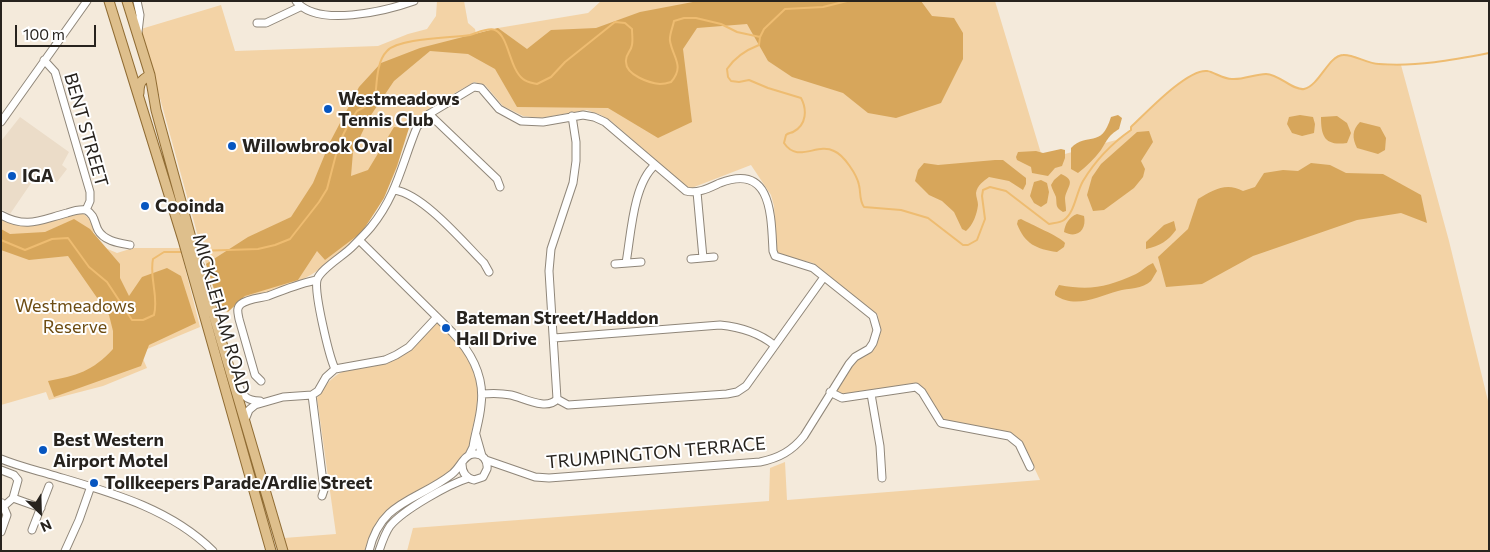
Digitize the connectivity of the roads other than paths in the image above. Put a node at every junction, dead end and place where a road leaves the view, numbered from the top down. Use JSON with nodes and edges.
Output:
{"nodes":[{"id":1,"x":81,"y":1,"type":"edge"},
{"id":2,"x":88,"y":1,"type":"edge"},
{"id":3,"x":105,"y":1,"type":"edge"},
{"id":4,"x":109,"y":1,"type":"edge"},
{"id":5,"x":127,"y":1,"type":"edge"},
{"id":6,"x":137,"y":1,"type":"edge"},
{"id":7,"x":414,"y":1,"type":"edge"},
{"id":8,"x":298,"y":4,"type":"edge"},
{"id":9,"x":114,"y":18,"type":"junction"},
{"id":10,"x":257,"y":22,"type":"dead end"},
{"id":11,"x":71,"y":24,"type":"junction"},
{"id":12,"x":138,"y":33,"type":"junction"},
{"id":13,"x":44,"y":60,"type":"junction"},
{"id":14,"x":130,"y":71,"type":"junction"},
{"id":15,"x":150,"y":75,"type":"junction"},
{"id":16,"x":139,"y":101,"type":"junction"},
{"id":17,"x":429,"y":114,"type":"junction"},
{"id":18,"x":572,"y":116,"type":"junction"},
{"id":19,"x":1,"y":122,"type":"edge"},
{"id":20,"x":655,"y":165,"type":"junction"},
{"id":21,"x":172,"y":169,"type":"junction"},
{"id":22,"x":164,"y":177,"type":"junction"},
{"id":23,"x":500,"y":187,"type":"dead end"},
{"id":24,"x":394,"y":190,"type":"junction"},
{"id":25,"x":697,"y":192,"type":"junction"},
{"id":26,"x":86,"y":210,"type":"junction"},
{"id":27,"x":1,"y":215,"type":"edge"},
{"id":28,"x":187,"y":239,"type":"junction"},
{"id":29,"x":359,"y":240,"type":"junction"},
{"id":30,"x":130,"y":245,"type":"dead end"},
{"id":31,"x":714,"y":257,"type":"dead end"},
{"id":32,"x":703,"y":258,"type":"junction"},
{"id":33,"x":691,"y":259,"type":"dead end"},
{"id":34,"x":641,"y":262,"type":"dead end"},
{"id":35,"x":626,"y":263,"type":"junction"},
{"id":36,"x":615,"y":264,"type":"dead end"},
{"id":37,"x":195,"y":267,"type":"junction"},
{"id":38,"x":489,"y":272,"type":"dead end"},
{"id":39,"x":824,"y":277,"type":"junction"},
{"id":40,"x":317,"y":280,"type":"junction"},
{"id":41,"x":438,"y":318,"type":"junction"},
{"id":42,"x":214,"y":319,"type":"junction"},
{"id":43,"x":554,"y":338,"type":"junction"},
{"id":44,"x":774,"y":345,"type":"junction"},
{"id":45,"x":335,"y":369,"type":"junction"},
{"id":46,"x":261,"y":381,"type":"dead end"},
{"id":47,"x":830,"y":392,"type":"junction"},
{"id":48,"x":312,"y":394,"type":"junction"},
{"id":49,"x":482,"y":394,"type":"junction"},
{"id":50,"x":871,"y":394,"type":"junction"},
{"id":51,"x":557,"y":399,"type":"junction"},
{"id":52,"x":265,"y":401,"type":"junction"},
{"id":53,"x":245,"y":421,"type":"junction"},
{"id":54,"x":475,"y":432,"type":"junction"},
{"id":55,"x":469,"y":455,"type":"junction"},
{"id":56,"x":484,"y":458,"type":"junction"},
{"id":57,"x":1,"y":459,"type":"edge"},
{"id":58,"x":462,"y":464,"type":"junction"},
{"id":59,"x":1030,"y":467,"type":"dead end"},
{"id":60,"x":1,"y":470,"type":"edge"},
{"id":61,"x":513,"y":470,"type":"junction"},
{"id":62,"x":486,"y":473,"type":"junction"},
{"id":63,"x":469,"y":478,"type":"junction"},
{"id":64,"x":882,"y":478,"type":"dead end"},
{"id":65,"x":49,"y":486,"type":"dead end"},
{"id":66,"x":91,"y":486,"type":"junction"},
{"id":67,"x":322,"y":496,"type":"dead end"},
{"id":68,"x":13,"y":498,"type":"junction"},
{"id":69,"x":3,"y":504,"type":"edge"},
{"id":70,"x":41,"y":508,"type":"junction"},
{"id":71,"x":32,"y":530,"type":"dead end"},
{"id":72,"x":1,"y":532,"type":"edge"},
{"id":73,"x":65,"y":551,"type":"edge"},
{"id":74,"x":213,"y":551,"type":"edge"},
{"id":75,"x":271,"y":551,"type":"edge"},
{"id":76,"x":283,"y":551,"type":"edge"},
{"id":77,"x":369,"y":551,"type":"edge"},
{"id":78,"x":379,"y":551,"type":"edge"}],
"edges":[{"from":1,"to":11,"type":"street"},
{"from":2,"to":11,"type":"street"},
{"from":3,"to":9,"type":"street"},
{"from":4,"to":9,"type":"main road","name":"MICKLEHAM ROAD"},
{"from":5,"to":12,"type":"main road","name":"MICKLEHAM ROAD"},
{"from":6,"to":12,"type":"street","name":"MICKLEHAM ROAD"},
{"from":7,"to":8,"type":"street"},
{"from":8,"to":10,"type":"street"},
{"from":9,"to":14,"type":"main road","name":"MICKLEHAM ROAD"},
{"from":11,"to":13,"type":"street"},
{"from":12,"to":15,"type":"main road","name":"MICKLEHAM ROAD"},
{"from":13,"to":19,"type":"street"},
{"from":13,"to":26,"type":"street","name":"BENT STREET"},
{"from":14,"to":15,"type":"main road"},
{"from":14,"to":16,"type":"main road","name":"MICKLEHAM ROAD"},
{"from":15,"to":16,"type":"main road"},
{"from":15,"to":21,"type":"main road","name":"MICKLEHAM ROAD"},
{"from":16,"to":22,"type":"main road","name":"MICKLEHAM ROAD"},
{"from":17,"to":18,"type":"street"},
{"from":17,"to":23,"type":"street"},
{"from":17,"to":24,"type":"street"},
{"from":18,"to":20,"type":"street"},
{"from":18,"to":43,"type":"street"},
{"from":20,"to":25,"type":"street"},
{"from":20,"to":35,"type":"street"},
{"from":21,"to":22,"type":"main road"},
{"from":21,"to":28,"type":"main road","name":"MICKLEHAM ROAD"},
{"from":22,"to":28,"type":"main road","name":"MICKLEHAM ROAD"},
{"from":24,"to":29,"type":"street"},
{"from":24,"to":38,"type":"street"},
{"from":25,"to":32,"type":"street"},
{"from":25,"to":39,"type":"street","name":"TRUMPINGTON TERRACE"},
{"from":26,"to":27,"type":"street"},
{"from":26,"to":30,"type":"street","name":"BENT STREET"},
{"from":28,"to":37,"type":"main road","name":"MICKLEHAM ROAD"},
{"from":29,"to":40,"type":"street"},
{"from":29,"to":41,"type":"street"},
{"from":31,"to":32,"type":"street"},
{"from":32,"to":33,"type":"street"},
{"from":34,"to":35,"type":"street"},
{"from":35,"to":36,"type":"street"},
{"from":37,"to":42,"type":"main road","name":"MICKLEHAM ROAD"},
{"from":37,"to":75,"type":"main road","name":"MICKLEHAM ROAD"},
{"from":39,"to":44,"type":"street"},
{"from":39,"to":47,"type":"street","name":"TRUMPINGTON TERRACE"},
{"from":40,"to":45,"type":"street"},
{"from":40,"to":46,"type":"street"},
{"from":41,"to":45,"type":"street"},
{"from":41,"to":49,"type":"street"},
{"from":42,"to":52,"type":"street"},
{"from":42,"to":53,"type":"main road","name":"MICKLEHAM ROAD"},
{"from":43,"to":44,"type":"street"},
{"from":43,"to":51,"type":"street"},
{"from":44,"to":51,"type":"street"},
{"from":45,"to":48,"type":"street"},
{"from":47,"to":50,"type":"street"},
{"from":47,"to":61,"type":"street","name":"TRUMPINGTON TERRACE"},
{"from":48,"to":52,"type":"street"},
{"from":48,"to":67,"type":"street"},
{"from":49,"to":51,"type":"street"},
{"from":49,"to":54,"type":"street"},
{"from":50,"to":59,"type":"street"},
{"from":50,"to":64,"type":"street"},
{"from":52,"to":53,"type":"street"},
{"from":53,"to":76,"type":"main road","name":"MICKLEHAM ROAD"},
{"from":54,"to":55,"type":"street"},
{"from":54,"to":56,"type":"street"},
{"from":55,"to":56,"type":"street"},
{"from":55,"to":58,"type":"street"},
{"from":56,"to":61,"type":"street","name":"TRUMPINGTON TERRACE"},
{"from":56,"to":62,"type":"street"},
{"from":57,"to":66,"type":"street"},
{"from":58,"to":63,"type":"street"},
{"from":58,"to":77,"type":"street"},
{"from":60,"to":68,"type":"street"},
{"from":61,"to":62,"type":"street","name":"TRUMPINGTON TERRACE"},
{"from":62,"to":63,"type":"street"},
{"from":63,"to":78,"type":"street"},
{"from":65,"to":70,"type":"street"},
{"from":66,"to":73,"type":"street"},
{"from":66,"to":74,"type":"street"},
{"from":68,"to":69,"type":"street"},
{"from":68,"to":70,"type":"street"},
{"from":69,"to":72,"type":"street"},
{"from":70,"to":71,"type":"street"}]}
